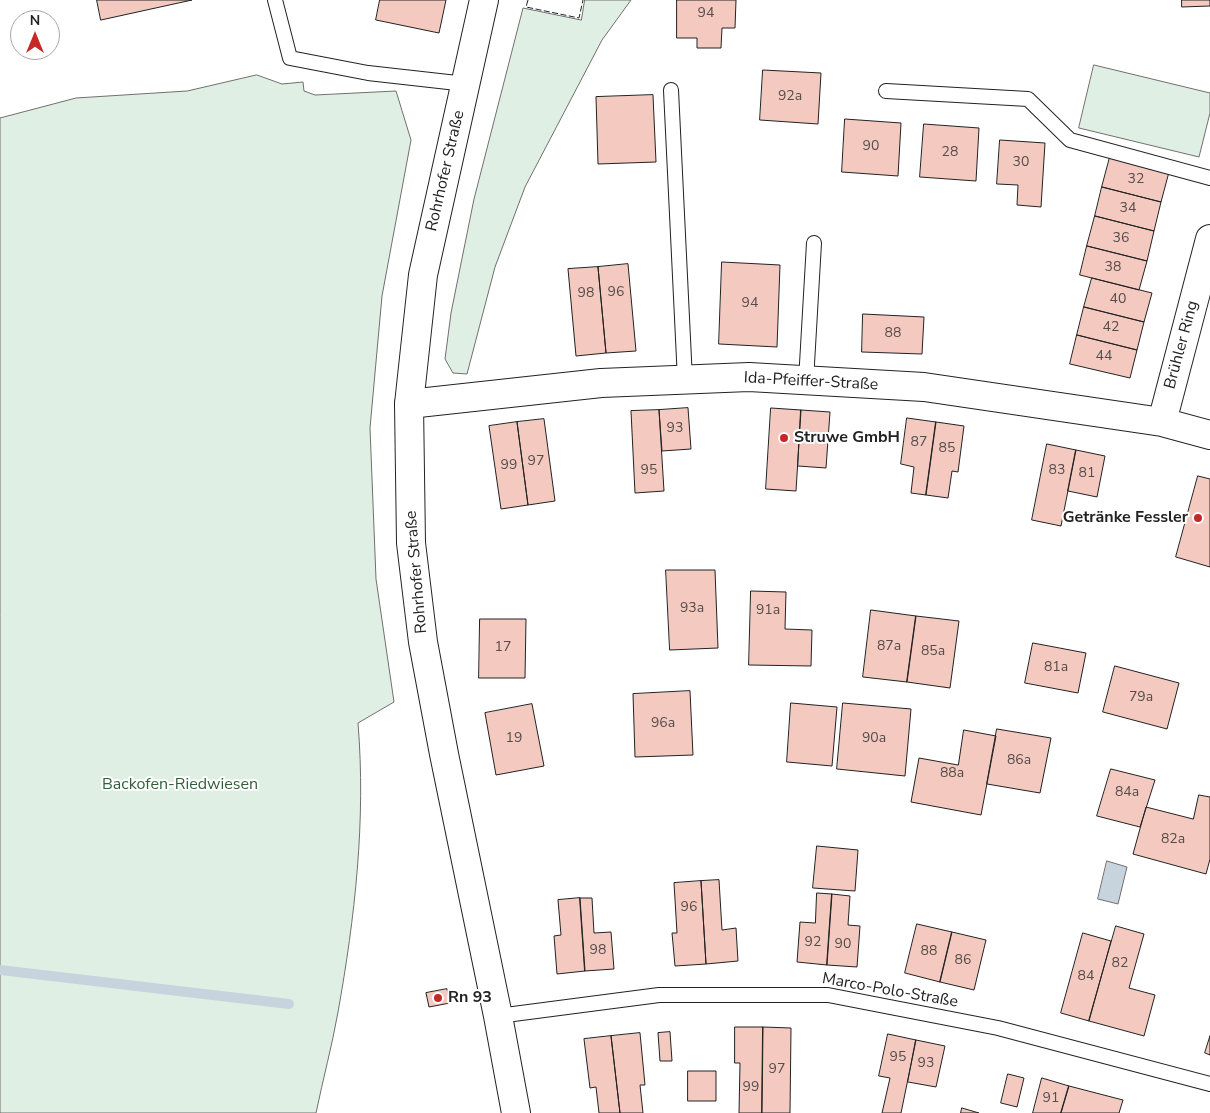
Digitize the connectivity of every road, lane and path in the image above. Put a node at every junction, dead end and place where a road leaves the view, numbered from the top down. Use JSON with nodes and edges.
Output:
{"nodes":[{"id":1,"x":275,"y":0,"type":"edge"},
{"id":2,"x":484,"y":0,"type":"edge"},
{"id":3,"x":466,"y":84,"type":"junction"},
{"id":4,"x":671,"y":90,"type":"dead end"},
{"id":5,"x":886,"y":91,"type":"dead end"},
{"id":6,"x":1210,"y":178,"type":"edge"},
{"id":7,"x":1210,"y":239,"type":"edge"},
{"id":8,"x":814,"y":243,"type":"dead end"},
{"id":9,"x":685,"y":380,"type":"junction"},
{"id":10,"x":806,"y":381,"type":"junction"},
{"id":11,"x":409,"y":404,"type":"junction"},
{"id":12,"x":1162,"y":422,"type":"junction"},
{"id":13,"x":1210,"y":435,"type":"edge"},
{"id":14,"x":498,"y":1016,"type":"junction"},
{"id":15,"x":1210,"y":1084,"type":"edge"},
{"id":16,"x":516,"y":1113,"type":"edge"}],
"edges":[{"from":1,"to":3,"type":"lane"},
{"from":2,"to":3,"type":"main road","name":"Rohrhofer Straße"},
{"from":3,"to":11,"type":"main road","name":"Rohrhofer Straße"},
{"from":4,"to":9,"type":"lane"},
{"from":5,"to":6,"type":"lane"},
{"from":7,"to":12,"type":"main road","name":"Brühler Ring"},
{"from":8,"to":10,"type":"lane"},
{"from":9,"to":10,"type":"main road","name":"Ida-Pfeiffer-Straße"},
{"from":9,"to":11,"type":"main road","name":"Ida-Pfeiffer-Straße"},
{"from":10,"to":12,"type":"main road","name":"Ida-Pfeiffer-Straße"},
{"from":11,"to":14,"type":"main road","name":"Rohrhofer Straße"},
{"from":12,"to":13,"type":"main road","name":"Ida-Pfeiffer-Straße"},
{"from":14,"to":15,"type":"lane","name":"Marco-Polo-Straße"},
{"from":14,"to":16,"type":"main road","name":"Rohrhofer Straße"}]}
